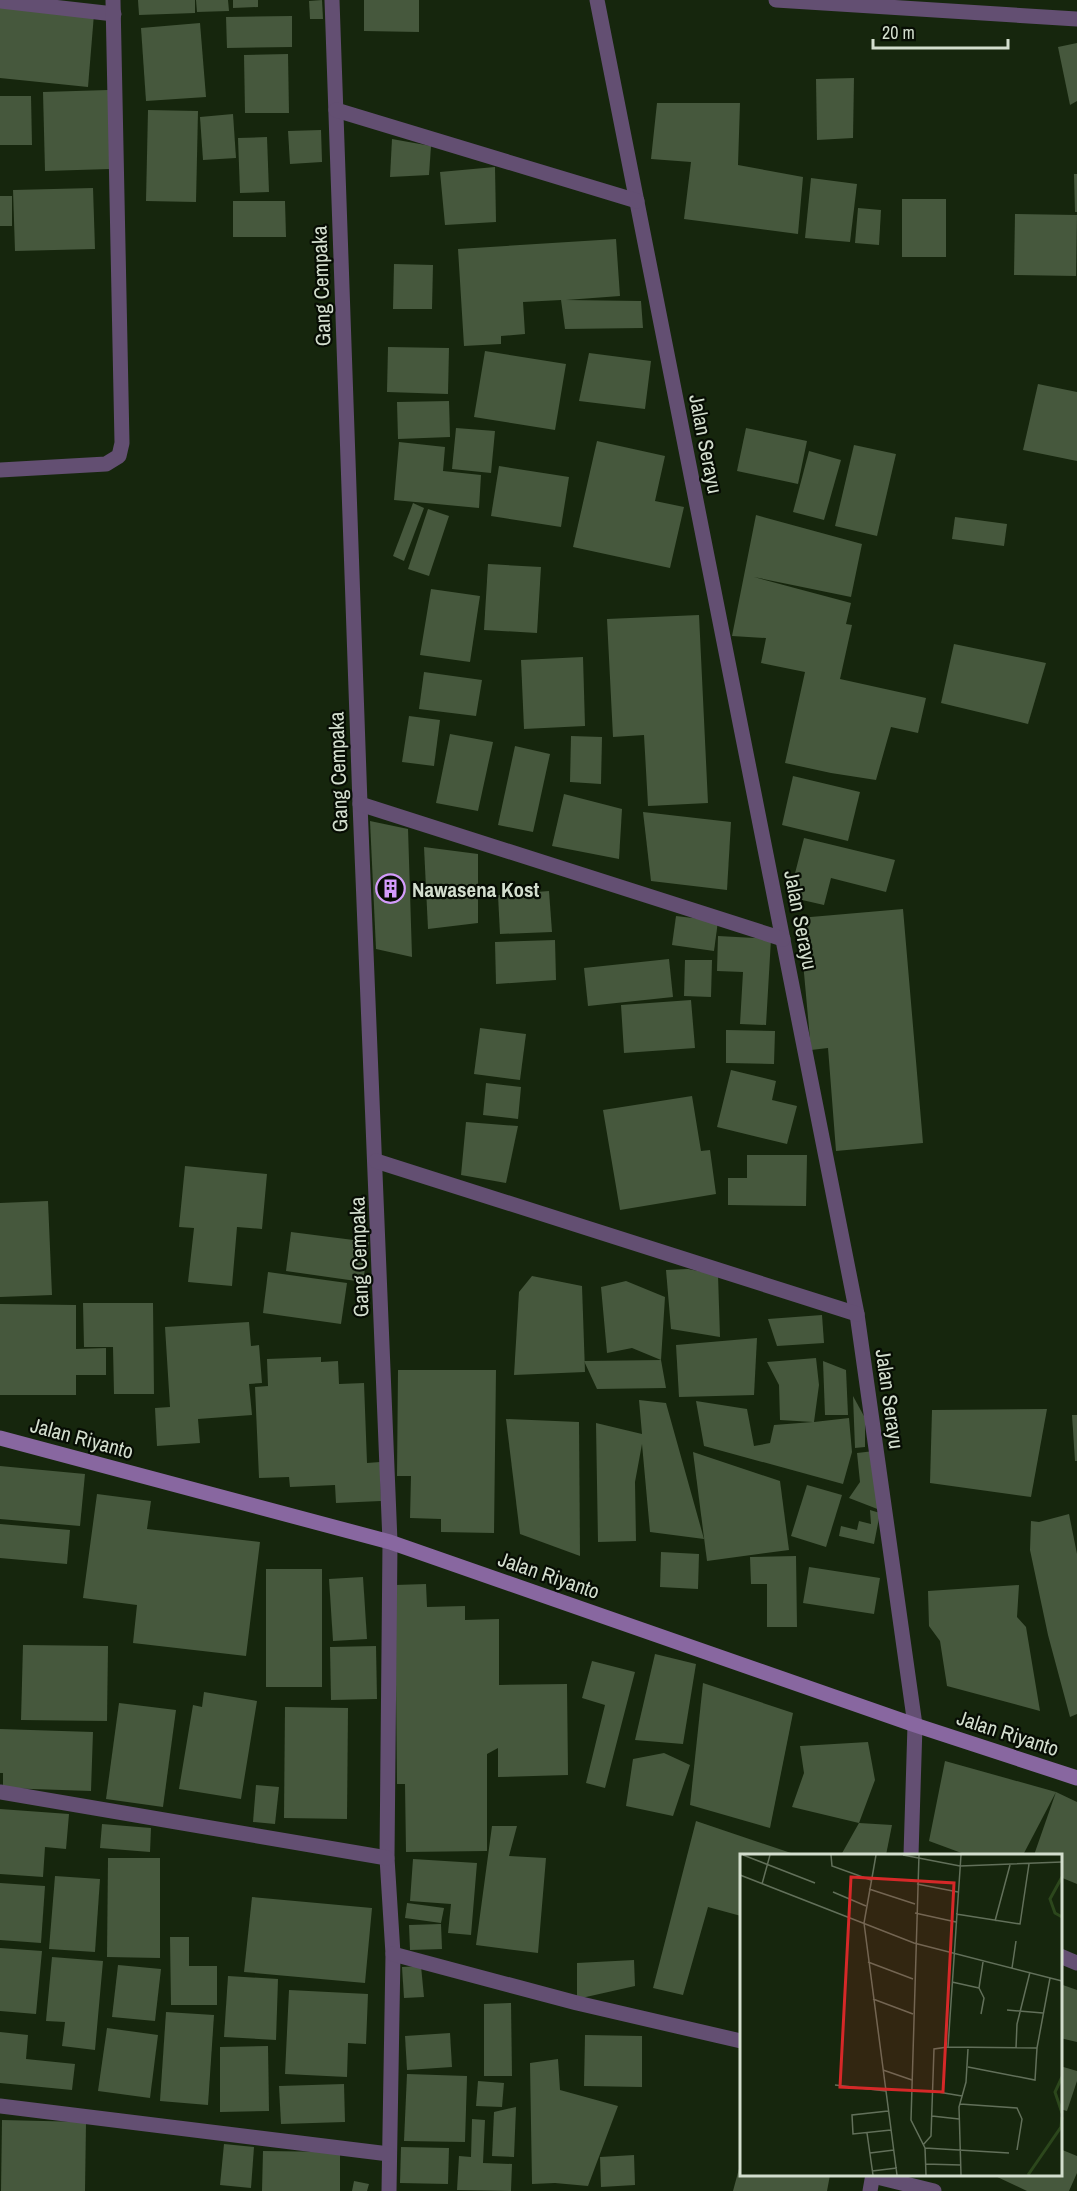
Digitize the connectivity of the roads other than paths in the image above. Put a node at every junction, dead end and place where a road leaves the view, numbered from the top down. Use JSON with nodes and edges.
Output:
{"nodes":[{"id":1,"x":332,"y":0,"type":"edge"},
{"id":2,"x":597,"y":0,"type":"edge"},
{"id":3,"x":776,"y":0,"type":"edge"},
{"id":4,"x":0,"y":1,"type":"edge"},
{"id":5,"x":113,"y":7,"type":"edge"},
{"id":6,"x":1077,"y":19,"type":"edge"},
{"id":7,"x":336,"y":110,"type":"junction"},
{"id":8,"x":637,"y":201,"type":"junction"},
{"id":9,"x":0,"y":470,"type":"edge"},
{"id":10,"x":360,"y":804,"type":"junction"},
{"id":11,"x":783,"y":939,"type":"junction"},
{"id":12,"x":376,"y":1161,"type":"junction"},
{"id":13,"x":857,"y":1314,"type":"junction"},
{"id":14,"x":0,"y":1438,"type":"edge"},
{"id":15,"x":390,"y":1542,"type":"junction"},
{"id":16,"x":915,"y":1725,"type":"junction"},
{"id":17,"x":1077,"y":1778,"type":"edge"},
{"id":18,"x":0,"y":1791,"type":"edge"},
{"id":19,"x":911,"y":1854,"type":"edge"},
{"id":20,"x":387,"y":1858,"type":"junction"},
{"id":21,"x":393,"y":1954,"type":"junction"},
{"id":22,"x":1062,"y":1957,"type":"edge"},
{"id":23,"x":1077,"y":1963,"type":"edge"},
{"id":24,"x":740,"y":2041,"type":"edge"},
{"id":25,"x":0,"y":2106,"type":"edge"},
{"id":26,"x":389,"y":2154,"type":"junction"},
{"id":27,"x":872,"y":2180,"type":"edge"},
{"id":28,"x":389,"y":2191,"type":"edge"},
{"id":29,"x":934,"y":2191,"type":"edge"}],
"edges":[{"from":1,"to":7,"type":"street","name":"Gang Cempaka"},
{"from":2,"to":8,"type":"street","name":"Jalan Serayu"},
{"from":3,"to":6,"type":"street"},
{"from":4,"to":5,"type":"street"},
{"from":5,"to":9,"type":"street"},
{"from":7,"to":8,"type":"street"},
{"from":7,"to":10,"type":"street","name":"Gang Cempaka"},
{"from":8,"to":11,"type":"street","name":"Jalan Serayu"},
{"from":10,"to":11,"type":"street"},
{"from":10,"to":12,"type":"street","name":"Gang Cempaka"},
{"from":11,"to":13,"type":"street","name":"Jalan Serayu"},
{"from":12,"to":13,"type":"street"},
{"from":12,"to":15,"type":"street","name":"Gang Cempaka"},
{"from":13,"to":16,"type":"street","name":"Jalan Serayu"},
{"from":14,"to":15,"type":"street","name":"Jalan Riyanto"},
{"from":15,"to":16,"type":"street","name":"Jalan Riyanto"},
{"from":15,"to":20,"type":"street","name":"Gang Cempaka"},
{"from":16,"to":17,"type":"street","name":"Jalan Riyanto"},
{"from":16,"to":19,"type":"street","name":"Jalan Serayu"},
{"from":18,"to":20,"type":"street"},
{"from":20,"to":21,"type":"street","name":"Gang Cempaka"},
{"from":21,"to":24,"type":"street"},
{"from":21,"to":26,"type":"street","name":"Gang Cempaka"},
{"from":22,"to":23,"type":"street"},
{"from":25,"to":26,"type":"street"},
{"from":26,"to":28,"type":"street","name":"Gang Cempaka"},
{"from":27,"to":29,"type":"street"}]}
